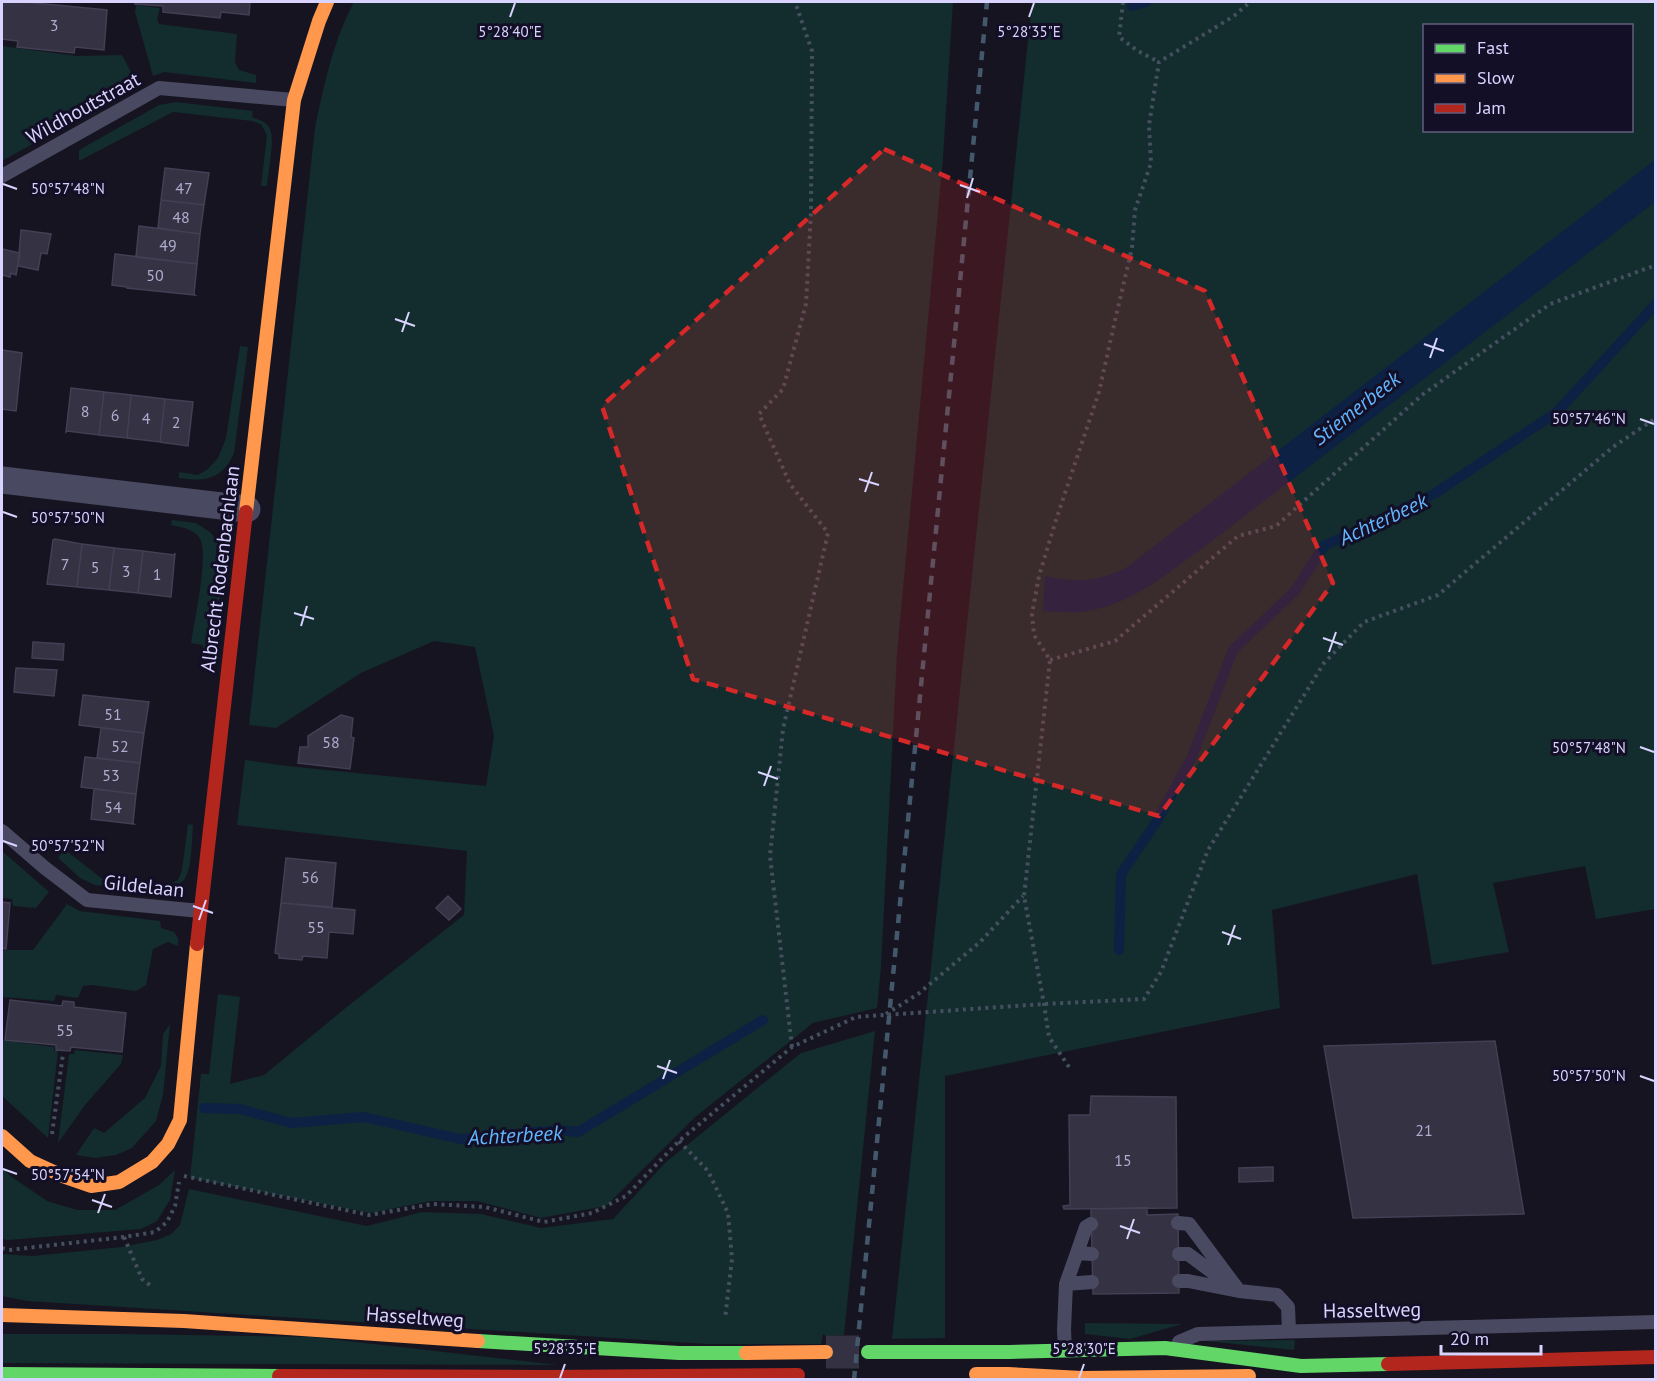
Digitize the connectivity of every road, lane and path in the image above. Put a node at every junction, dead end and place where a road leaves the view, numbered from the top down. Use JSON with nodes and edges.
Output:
{"nodes":[{"id":1,"x":327,"y":2,"type":"edge"},
{"id":2,"x":795,"y":2,"type":"edge"},
{"id":3,"x":1123,"y":2,"type":"edge"},
{"id":4,"x":1250,"y":2,"type":"edge"},
{"id":5,"x":1159,"y":62,"type":"junction"},
{"id":6,"x":294,"y":100,"type":"junction"},
{"id":7,"x":2,"y":176,"type":"edge"},
{"id":8,"x":1656,"y":264,"type":"edge"},
{"id":9,"x":1656,"y":418,"type":"edge"},
{"id":10,"x":2,"y":480,"type":"edge"},
{"id":11,"x":247,"y":509,"type":"junction"},
{"id":12,"x":1050,"y":660,"type":"junction"},
{"id":13,"x":2,"y":831,"type":"edge"},
{"id":14,"x":1024,"y":896,"type":"junction"},
{"id":15,"x":200,"y":911,"type":"junction"},
{"id":16,"x":1044,"y":1004,"type":"junction"},
{"id":17,"x":884,"y":1015,"type":"junction"},
{"id":18,"x":792,"y":1047,"type":"junction"},
{"id":19,"x":63,"y":1053,"type":"dead end"},
{"id":20,"x":1069,"y":1067,"type":"dead end"},
{"id":21,"x":2,"y":1136,"type":"edge"},
{"id":22,"x":52,"y":1136,"type":"dead end"},
{"id":23,"x":679,"y":1141,"type":"junction"},
{"id":24,"x":1178,"y":1223,"type":"dead end"},
{"id":25,"x":1092,"y":1224,"type":"dead end"},
{"id":26,"x":2,"y":1248,"type":"edge"},
{"id":27,"x":1077,"y":1253,"type":"junction"},
{"id":28,"x":1092,"y":1254,"type":"dead end"},
{"id":29,"x":1179,"y":1254,"type":"dead end"},
{"id":30,"x":1179,"y":1281,"type":"dead end"},
{"id":31,"x":1092,"y":1282,"type":"dead end"},
{"id":32,"x":1065,"y":1284,"type":"junction"},
{"id":33,"x":1239,"y":1291,"type":"junction"},
{"id":34,"x":2,"y":1315,"type":"edge"},
{"id":35,"x":1656,"y":1322,"type":"edge"},
{"id":36,"x":723,"y":1328,"type":"dead end"},
{"id":37,"x":1289,"y":1331,"type":"junction"},
{"id":38,"x":1165,"y":1348,"type":"junction"},
{"id":39,"x":1065,"y":1350,"type":"junction"},
{"id":40,"x":868,"y":1352,"type":"tunnel mouth"},
{"id":41,"x":826,"y":1353,"type":"tunnel mouth"},
{"id":42,"x":1656,"y":1357,"type":"edge"},
{"id":43,"x":1300,"y":1366,"type":"junction"},
{"id":44,"x":2,"y":1374,"type":"edge"},
{"id":45,"x":961,"y":1374,"type":"dead end"},
{"id":46,"x":813,"y":1375,"type":"dead end"},
{"id":47,"x":470,"y":1378,"type":"edge"},
{"id":48,"x":659,"y":1378,"type":"edge"},
{"id":49,"x":1107,"y":1379,"type":"edge"}],
"edges":[{"from":1,"to":6,"type":"main road","name":"Albrecht Rodenbachlaan"},
{"from":2,"to":18,"type":"path"},
{"from":3,"to":5,"type":"path"},
{"from":4,"to":5,"type":"path"},
{"from":5,"to":12,"type":"path"},
{"from":6,"to":7,"type":"lane","name":"Wildhoutstraat"},
{"from":6,"to":11,"type":"main road","name":"Albrecht Rodenbachlaan"},
{"from":8,"to":12,"type":"path"},
{"from":9,"to":16,"type":"path"},
{"from":10,"to":11,"type":"street"},
{"from":11,"to":15,"type":"main road","name":"Albrecht Rodenbachlaan"},
{"from":12,"to":14,"type":"path"},
{"from":13,"to":15,"type":"lane","name":"Gildelaan"},
{"from":14,"to":16,"type":"path"},
{"from":14,"to":17,"type":"path"},
{"from":15,"to":21,"type":"main road","name":"Albrecht Rodenbachlaan"},
{"from":16,"to":17,"type":"path"},
{"from":16,"to":20,"type":"path"},
{"from":17,"to":18,"type":"path"},
{"from":18,"to":23,"type":"path"},
{"from":19,"to":22,"type":"path"},
{"from":23,"to":26,"type":"path"},
{"from":23,"to":36,"type":"path"},
{"from":24,"to":33,"type":"lane"},
{"from":25,"to":27,"type":"lane"},
{"from":27,"to":28,"type":"lane"},
{"from":27,"to":32,"type":"lane"},
{"from":29,"to":33,"type":"lane"},
{"from":30,"to":33,"type":"lane"},
{"from":31,"to":32,"type":"lane"},
{"from":32,"to":39,"type":"lane"},
{"from":33,"to":37,"type":"lane"},
{"from":34,"to":41,"type":"main road","name":"Hasseltweg"},
{"from":35,"to":37,"type":"lane","name":"Hasseltweg"},
{"from":37,"to":38,"type":"lane","name":"Hasseltweg"},
{"from":38,"to":39,"type":"main road","name":"Hasseltweg"},
{"from":38,"to":43,"type":"main road","name":"Hasseltweg"},
{"from":39,"to":40,"type":"main road","name":"Hasseltweg"},
{"from":42,"to":43,"type":"main road","name":"Hasseltweg"},
{"from":43,"to":49,"type":"main road","name":"Hasseltweg"},
{"from":44,"to":47,"type":"main road"},
{"from":45,"to":49,"type":"main road","name":"Hasseltweg"},
{"from":46,"to":48,"type":"main road"},
{"from":47,"to":48,"type":"main road"}]}
